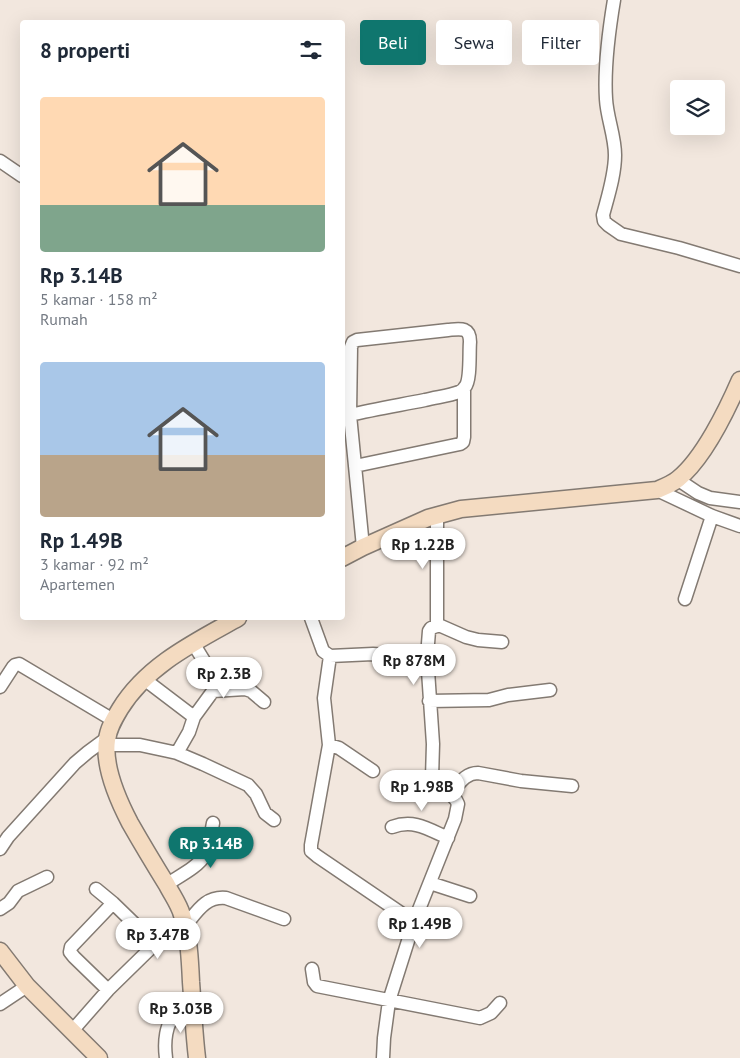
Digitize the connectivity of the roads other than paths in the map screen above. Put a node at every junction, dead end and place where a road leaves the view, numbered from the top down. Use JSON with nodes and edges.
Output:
{"nodes":[{"id":1,"x":614,"y":0,"type":"edge"},
{"id":2,"x":0,"y":161,"type":"edge"},
{"id":3,"x":20,"y":175,"type":"edge"},
{"id":4,"x":740,"y":266,"type":"edge"},
{"id":5,"x":740,"y":382,"type":"edge"},
{"id":6,"x":464,"y":388,"type":"junction"},
{"id":7,"x":350,"y":415,"type":"junction"},
{"id":8,"x":355,"y":466,"type":"junction"},
{"id":9,"x":677,"y":479,"type":"junction"},
{"id":10,"x":657,"y":490,"type":"junction"},
{"id":11,"x":740,"y":502,"type":"edge"},
{"id":12,"x":437,"y":514,"type":"junction"},
{"id":13,"x":712,"y":516,"type":"junction"},
{"id":14,"x":740,"y":526,"type":"edge"},
{"id":15,"x":363,"y":547,"type":"junction"},
{"id":16,"x":345,"y":556,"type":"edge"},
{"id":17,"x":685,"y":599,"type":"dead end"},
{"id":18,"x":234,"y":620,"type":"edge"},
{"id":19,"x":312,"y":620,"type":"edge"},
{"id":20,"x":437,"y":626,"type":"junction"},
{"id":21,"x":502,"y":642,"type":"dead end"},
{"id":22,"x":193,"y":643,"type":"junction"},
{"id":23,"x":330,"y":656,"type":"junction"},
{"id":24,"x":427,"y":656,"type":"junction"},
{"id":25,"x":144,"y":679,"type":"junction"},
{"id":26,"x":0,"y":687,"type":"edge"},
{"id":27,"x":550,"y":690,"type":"dead end"},
{"id":28,"x":213,"y":691,"type":"junction"},
{"id":29,"x":429,"y":701,"type":"junction"},
{"id":30,"x":264,"y":702,"type":"dead end"},
{"id":31,"x":194,"y":717,"type":"junction"},
{"id":32,"x":113,"y":720,"type":"junction"},
{"id":33,"x":106,"y":742,"type":"junction"},
{"id":34,"x":329,"y":745,"type":"junction"},
{"id":35,"x":177,"y":752,"type":"junction"},
{"id":36,"x":373,"y":771,"type":"dead end"},
{"id":37,"x":572,"y":786,"type":"dead end"},
{"id":38,"x":451,"y":794,"type":"junction"},
{"id":39,"x":274,"y":820,"type":"dead end"},
{"id":40,"x":213,"y":823,"type":"dead end"},
{"id":41,"x":392,"y":827,"type":"dead end"},
{"id":42,"x":448,"y":838,"type":"junction"},
{"id":43,"x":0,"y":849,"type":"edge"},
{"id":44,"x":48,"y":877,"type":"dead end"},
{"id":45,"x":430,"y":883,"type":"junction"},
{"id":46,"x":166,"y":885,"type":"junction"},
{"id":47,"x":96,"y":889,"type":"dead end"},
{"id":48,"x":470,"y":896,"type":"dead end"},
{"id":49,"x":113,"y":903,"type":"junction"},
{"id":50,"x":0,"y":909,"type":"edge"},
{"id":51,"x":284,"y":919,"type":"dead end"},
{"id":52,"x":414,"y":922,"type":"junction"},
{"id":53,"x":185,"y":926,"type":"junction"},
{"id":54,"x":0,"y":952,"type":"edge"},
{"id":55,"x":312,"y":969,"type":"dead end"},
{"id":56,"x":27,"y":986,"type":"junction"},
{"id":57,"x":108,"y":990,"type":"junction"},
{"id":58,"x":389,"y":1001,"type":"junction"},
{"id":59,"x":0,"y":1004,"type":"edge"},
{"id":60,"x":500,"y":1004,"type":"dead end"},
{"id":61,"x":192,"y":1007,"type":"junction"},
{"id":62,"x":72,"y":1031,"type":"junction"},
{"id":63,"x":99,"y":1058,"type":"edge"},
{"id":64,"x":166,"y":1058,"type":"edge"},
{"id":65,"x":197,"y":1058,"type":"edge"},
{"id":66,"x":383,"y":1058,"type":"edge"}],
"edges":[{"from":1,"to":4,"type":"street"},
{"from":2,"to":3,"type":"street"},
{"from":5,"to":9,"type":"main road"},
{"from":6,"to":7,"type":"street"},
{"from":6,"to":7,"type":"street"},
{"from":6,"to":8,"type":"street"},
{"from":7,"to":8,"type":"street"},
{"from":8,"to":15,"type":"street"},
{"from":9,"to":10,"type":"main road"},
{"from":9,"to":11,"type":"street"},
{"from":10,"to":12,"type":"main road"},
{"from":10,"to":13,"type":"street"},
{"from":12,"to":15,"type":"main road"},
{"from":12,"to":20,"type":"street"},
{"from":13,"to":14,"type":"street"},
{"from":13,"to":17,"type":"street"},
{"from":15,"to":16,"type":"main road"},
{"from":18,"to":22,"type":"main road"},
{"from":19,"to":23,"type":"street"},
{"from":20,"to":21,"type":"street"},
{"from":20,"to":24,"type":"street"},
{"from":22,"to":25,"type":"main road"},
{"from":22,"to":28,"type":"street"},
{"from":23,"to":24,"type":"street"},
{"from":23,"to":34,"type":"street"},
{"from":24,"to":29,"type":"street"},
{"from":25,"to":31,"type":"street"},
{"from":25,"to":32,"type":"main road"},
{"from":26,"to":32,"type":"street"},
{"from":27,"to":29,"type":"street"},
{"from":28,"to":30,"type":"street"},
{"from":28,"to":31,"type":"street"},
{"from":29,"to":38,"type":"street"},
{"from":31,"to":35,"type":"street"},
{"from":32,"to":33,"type":"main road"},
{"from":33,"to":35,"type":"street"},
{"from":33,"to":43,"type":"street"},
{"from":33,"to":46,"type":"main road"},
{"from":34,"to":36,"type":"street"},
{"from":34,"to":52,"type":"street"},
{"from":35,"to":39,"type":"street"},
{"from":37,"to":38,"type":"street"},
{"from":38,"to":42,"type":"street"},
{"from":40,"to":46,"type":"street"},
{"from":41,"to":42,"type":"street"},
{"from":42,"to":45,"type":"street"},
{"from":44,"to":50,"type":"street"},
{"from":45,"to":48,"type":"street"},
{"from":45,"to":52,"type":"street"},
{"from":46,"to":53,"type":"main road"},
{"from":47,"to":49,"type":"street"},
{"from":49,"to":57,"type":"street"},
{"from":49,"to":57,"type":"street"},
{"from":51,"to":53,"type":"street"},
{"from":52,"to":58,"type":"street"},
{"from":53,"to":61,"type":"main road"},
{"from":54,"to":56,"type":"main road"},
{"from":55,"to":58,"type":"street"},
{"from":56,"to":59,"type":"street"},
{"from":56,"to":62,"type":"main road"},
{"from":57,"to":62,"type":"street"},
{"from":58,"to":60,"type":"street"},
{"from":58,"to":66,"type":"street"},
{"from":61,"to":64,"type":"street"},
{"from":61,"to":65,"type":"main road"},
{"from":62,"to":63,"type":"main road"}]}
